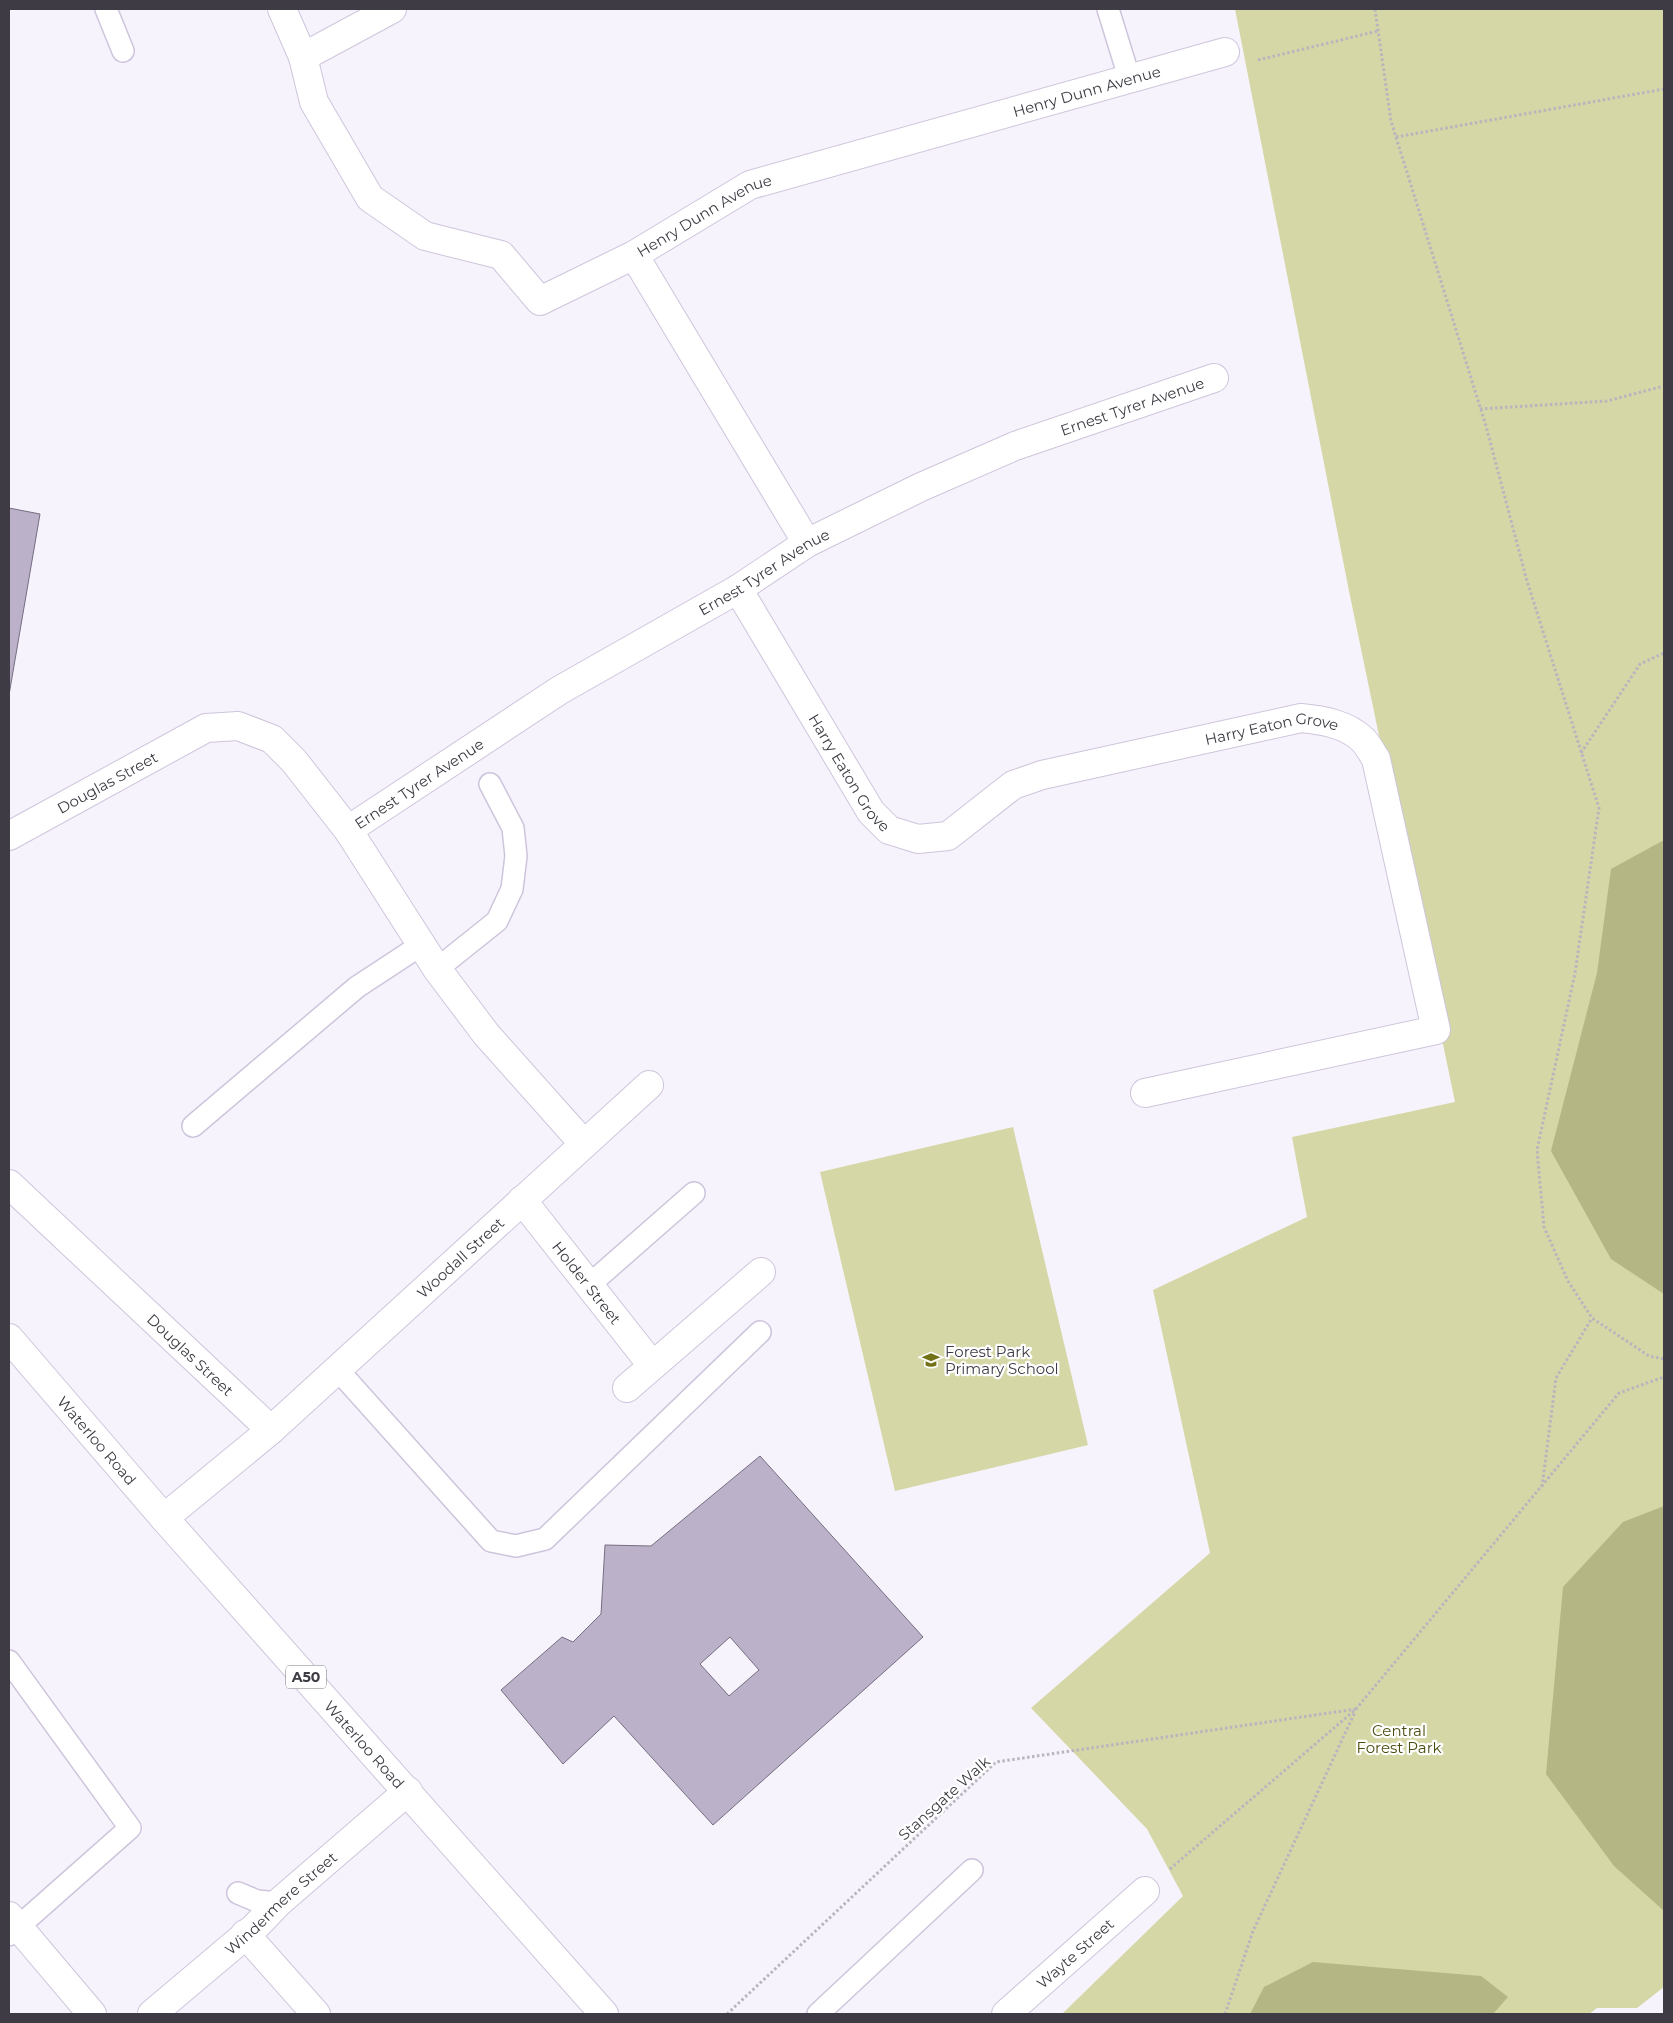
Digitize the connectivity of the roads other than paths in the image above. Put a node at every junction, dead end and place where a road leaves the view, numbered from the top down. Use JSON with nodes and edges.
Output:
{"nodes":[{"id":1,"x":106,"y":9,"type":"edge"},
{"id":2,"x":282,"y":9,"type":"edge"},
{"id":3,"x":392,"y":9,"type":"edge"},
{"id":4,"x":1108,"y":9,"type":"edge"},
{"id":5,"x":123,"y":51,"type":"dead end"},
{"id":6,"x":1225,"y":52,"type":"road end"},
{"id":7,"x":303,"y":57,"type":"junction"},
{"id":8,"x":1129,"y":77,"type":"junction"},
{"id":9,"x":634,"y":255,"type":"junction"},
{"id":10,"x":1214,"y":378,"type":"dead end"},
{"id":11,"x":807,"y":543,"type":"junction"},
{"id":12,"x":738,"y":589,"type":"junction"},
{"id":13,"x":490,"y":784,"type":"dead end"},
{"id":14,"x":348,"y":830,"type":"junction"},
{"id":15,"x":9,"y":836,"type":"edge"},
{"id":16,"x":422,"y":945,"type":"junction"},
{"id":17,"x":437,"y":969,"type":"junction"},
{"id":18,"x":649,"y":1085,"type":"dead end"},
{"id":19,"x":1145,"y":1093,"type":"dead end"},
{"id":20,"x":193,"y":1126,"type":"dead end"},
{"id":21,"x":584,"y":1144,"type":"junction"},
{"id":22,"x":9,"y":1184,"type":"edge"},
{"id":23,"x":694,"y":1193,"type":"dead end"},
{"id":24,"x":522,"y":1200,"type":"junction"},
{"id":25,"x":761,"y":1272,"type":"dead end"},
{"id":26,"x":588,"y":1286,"type":"junction"},
{"id":27,"x":760,"y":1332,"type":"dead end"},
{"id":28,"x":9,"y":1338,"type":"edge"},
{"id":29,"x":652,"y":1365,"type":"junction"},
{"id":30,"x":337,"y":1369,"type":"junction"},
{"id":31,"x":627,"y":1388,"type":"dead end"},
{"id":32,"x":271,"y":1430,"type":"junction"},
{"id":33,"x":164,"y":1518,"type":"junction"},
{"id":34,"x":9,"y":1661,"type":"edge"},
{"id":35,"x":408,"y":1791,"type":"junction"},
{"id":36,"x":972,"y":1870,"type":"dead end"},
{"id":37,"x":1145,"y":1891,"type":"road end"},
{"id":38,"x":238,"y":1893,"type":"dead end"},
{"id":39,"x":278,"y":1902,"type":"junction"},
{"id":40,"x":12,"y":1926,"type":"edge"},
{"id":41,"x":245,"y":1934,"type":"junction"},
{"id":42,"x":92,"y":2014,"type":"edge"},
{"id":43,"x":152,"y":2014,"type":"edge"},
{"id":44,"x":316,"y":2014,"type":"edge"},
{"id":45,"x":604,"y":2014,"type":"edge"},
{"id":46,"x":818,"y":2014,"type":"edge"},
{"id":47,"x":1006,"y":2014,"type":"edge"}],
"edges":[{"from":1,"to":5,"type":"lane"},
{"from":2,"to":7,"type":"main road"},
{"from":3,"to":7,"type":"main road"},
{"from":4,"to":8,"type":"lane"},
{"from":6,"to":8,"type":"main road","name":"Henry Dunn Avenue"},
{"from":7,"to":9,"type":"main road","name":"Henry Dunn Avenue"},
{"from":8,"to":9,"type":"main road","name":"Henry Dunn Avenue"},
{"from":9,"to":11,"type":"main road"},
{"from":10,"to":11,"type":"main road","name":"Ernest Tyrer Avenue"},
{"from":11,"to":12,"type":"main road","name":"Ernest Tyrer Avenue"},
{"from":12,"to":14,"type":"main road","name":"Ernest Tyrer Avenue"},
{"from":12,"to":19,"type":"main road","name":"Harry Eaton Grove"},
{"from":13,"to":17,"type":"lane"},
{"from":14,"to":15,"type":"main road","name":"Douglas Street"},
{"from":14,"to":16,"type":"main road"},
{"from":16,"to":17,"type":"main road"},
{"from":16,"to":20,"type":"lane"},
{"from":17,"to":21,"type":"main road"},
{"from":18,"to":21,"type":"main road","name":"Woodall Street"},
{"from":21,"to":24,"type":"main road","name":"Woodall Street"},
{"from":22,"to":32,"type":"main road","name":"Douglas Street"},
{"from":23,"to":26,"type":"lane"},
{"from":24,"to":26,"type":"main road","name":"Holder Street"},
{"from":24,"to":30,"type":"main road","name":"Woodall Street"},
{"from":25,"to":29,"type":"main road"},
{"from":26,"to":29,"type":"main road","name":"Holder Street"},
{"from":27,"to":30,"type":"lane"},
{"from":28,"to":33,"type":"main road","name":"Waterloo Road","number":"A50"},
{"from":29,"to":31,"type":"main road"},
{"from":30,"to":32,"type":"main road","name":"Woodall Street"},
{"from":32,"to":33,"type":"main road"},
{"from":33,"to":35,"type":"main road","name":"Waterloo Road","number":"A50"},
{"from":34,"to":40,"type":"lane"},
{"from":35,"to":39,"type":"main road","name":"Windermere Street"},
{"from":35,"to":45,"type":"main road","name":"Waterloo Road","number":"A50"},
{"from":36,"to":46,"type":"lane"},
{"from":37,"to":47,"type":"main road","name":"Wayte Street"},
{"from":38,"to":39,"type":"lane"},
{"from":39,"to":41,"type":"main road","name":"Windermere Street"},
{"from":40,"to":42,"type":"main road"},
{"from":41,"to":43,"type":"main road","name":"Windermere Street"},
{"from":41,"to":44,"type":"main road"}]}
